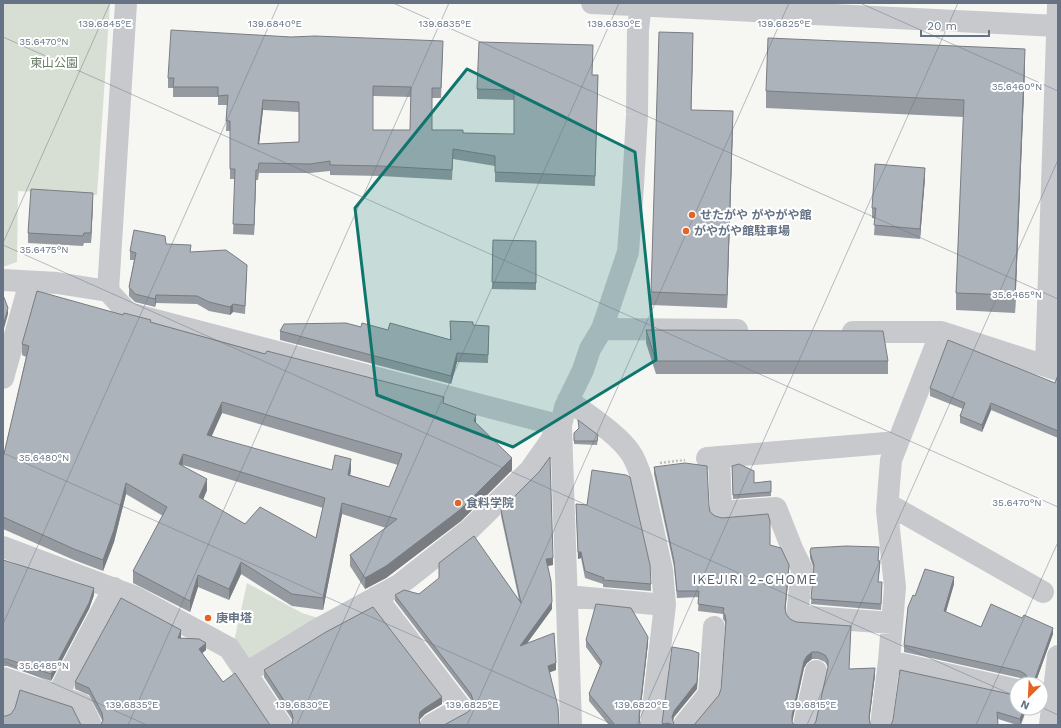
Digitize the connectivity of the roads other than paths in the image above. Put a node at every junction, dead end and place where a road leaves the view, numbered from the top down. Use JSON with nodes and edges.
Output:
{"nodes":[{"id":1,"x":126,"y":3,"type":"edge"},
{"id":2,"x":592,"y":3,"type":"edge"},
{"id":3,"x":641,"y":5,"type":"junction"},
{"id":4,"x":1058,"y":5,"type":"edge"},
{"id":5,"x":1058,"y":26,"type":"edge"},
{"id":6,"x":3,"y":280,"type":"edge"},
{"id":7,"x":30,"y":282,"type":"junction"},
{"id":8,"x":108,"y":291,"type":"junction"},
{"id":9,"x":602,"y":329,"type":"junction"},
{"id":10,"x":757,"y":330,"type":"edge"},
{"id":11,"x":837,"y":331,"type":"edge"},
{"id":12,"x":941,"y":332,"type":"junction"},
{"id":13,"x":1052,"y":368,"type":"edge"},
{"id":14,"x":3,"y":378,"type":"edge"},
{"id":15,"x":568,"y":400,"type":"junction"},
{"id":16,"x":561,"y":426,"type":"junction"},
{"id":17,"x":898,"y":442,"type":"junction"},
{"id":18,"x":888,"y":504,"type":"junction"},
{"id":19,"x":3,"y":547,"type":"edge"},
{"id":20,"x":114,"y":588,"type":"junction"},
{"id":21,"x":1043,"y":592,"type":"dead end"},
{"id":22,"x":567,"y":596,"type":"junction"},
{"id":23,"x":376,"y":597,"type":"junction"},
{"id":24,"x":665,"y":605,"type":"junction"},
{"id":25,"x":892,"y":623,"type":"junction"},
{"id":26,"x":714,"y":627,"type":"dead end"},
{"id":27,"x":1058,"y":656,"type":"edge"},
{"id":28,"x":889,"y":661,"type":"junction"},
{"id":29,"x":816,"y":671,"type":"dead end"},
{"id":30,"x":246,"y":673,"type":"junction"},
{"id":31,"x":8,"y":680,"type":"edge"},
{"id":32,"x":1009,"y":688,"type":"edge"},
{"id":33,"x":1049,"y":690,"type":"edge"},
{"id":34,"x":57,"y":696,"type":"junction"},
{"id":35,"x":3,"y":711,"type":"edge"},
{"id":36,"x":273,"y":722,"type":"edge"},
{"id":37,"x":91,"y":725,"type":"edge"},
{"id":38,"x":430,"y":725,"type":"edge"},
{"id":39,"x":571,"y":725,"type":"edge"},
{"id":40,"x":651,"y":725,"type":"edge"},
{"id":41,"x":684,"y":725,"type":"edge"},
{"id":42,"x":804,"y":725,"type":"edge"},
{"id":43,"x":881,"y":725,"type":"edge"}],
"edges":[{"from":1,"to":8,"type":"street"},
{"from":2,"to":3,"type":"street"},
{"from":3,"to":5,"type":"street"},
{"from":3,"to":9,"type":"street"},
{"from":4,"to":5,"type":"street"},
{"from":5,"to":13,"type":"street"},
{"from":6,"to":7,"type":"street"},
{"from":7,"to":8,"type":"street"},
{"from":7,"to":14,"type":"street"},
{"from":8,"to":16,"type":"street"},
{"from":9,"to":10,"type":"street"},
{"from":9,"to":15,"type":"street"},
{"from":11,"to":12,"type":"street"},
{"from":12,"to":13,"type":"street"},
{"from":12,"to":17,"type":"street"},
{"from":15,"to":16,"type":"street"},
{"from":15,"to":24,"type":"street"},
{"from":16,"to":22,"type":"street"},
{"from":16,"to":23,"type":"street"},
{"from":17,"to":18,"type":"street"},
{"from":17,"to":25,"type":"street"},
{"from":18,"to":21,"type":"street"},
{"from":18,"to":25,"type":"street"},
{"from":19,"to":20,"type":"street"},
{"from":20,"to":30,"type":"street"},
{"from":20,"to":34,"type":"street"},
{"from":22,"to":24,"type":"street"},
{"from":22,"to":39,"type":"street"},
{"from":23,"to":30,"type":"street"},
{"from":23,"to":38,"type":"street"},
{"from":24,"to":40,"type":"street"},
{"from":25,"to":28,"type":"street"},
{"from":26,"to":41,"type":"street"},
{"from":27,"to":33,"type":"street"},
{"from":28,"to":32,"type":"street"},
{"from":28,"to":43,"type":"street"},
{"from":29,"to":42,"type":"street"},
{"from":30,"to":36,"type":"street"},
{"from":31,"to":34,"type":"street"},
{"from":31,"to":35,"type":"street"},
{"from":34,"to":37,"type":"street"}]}
